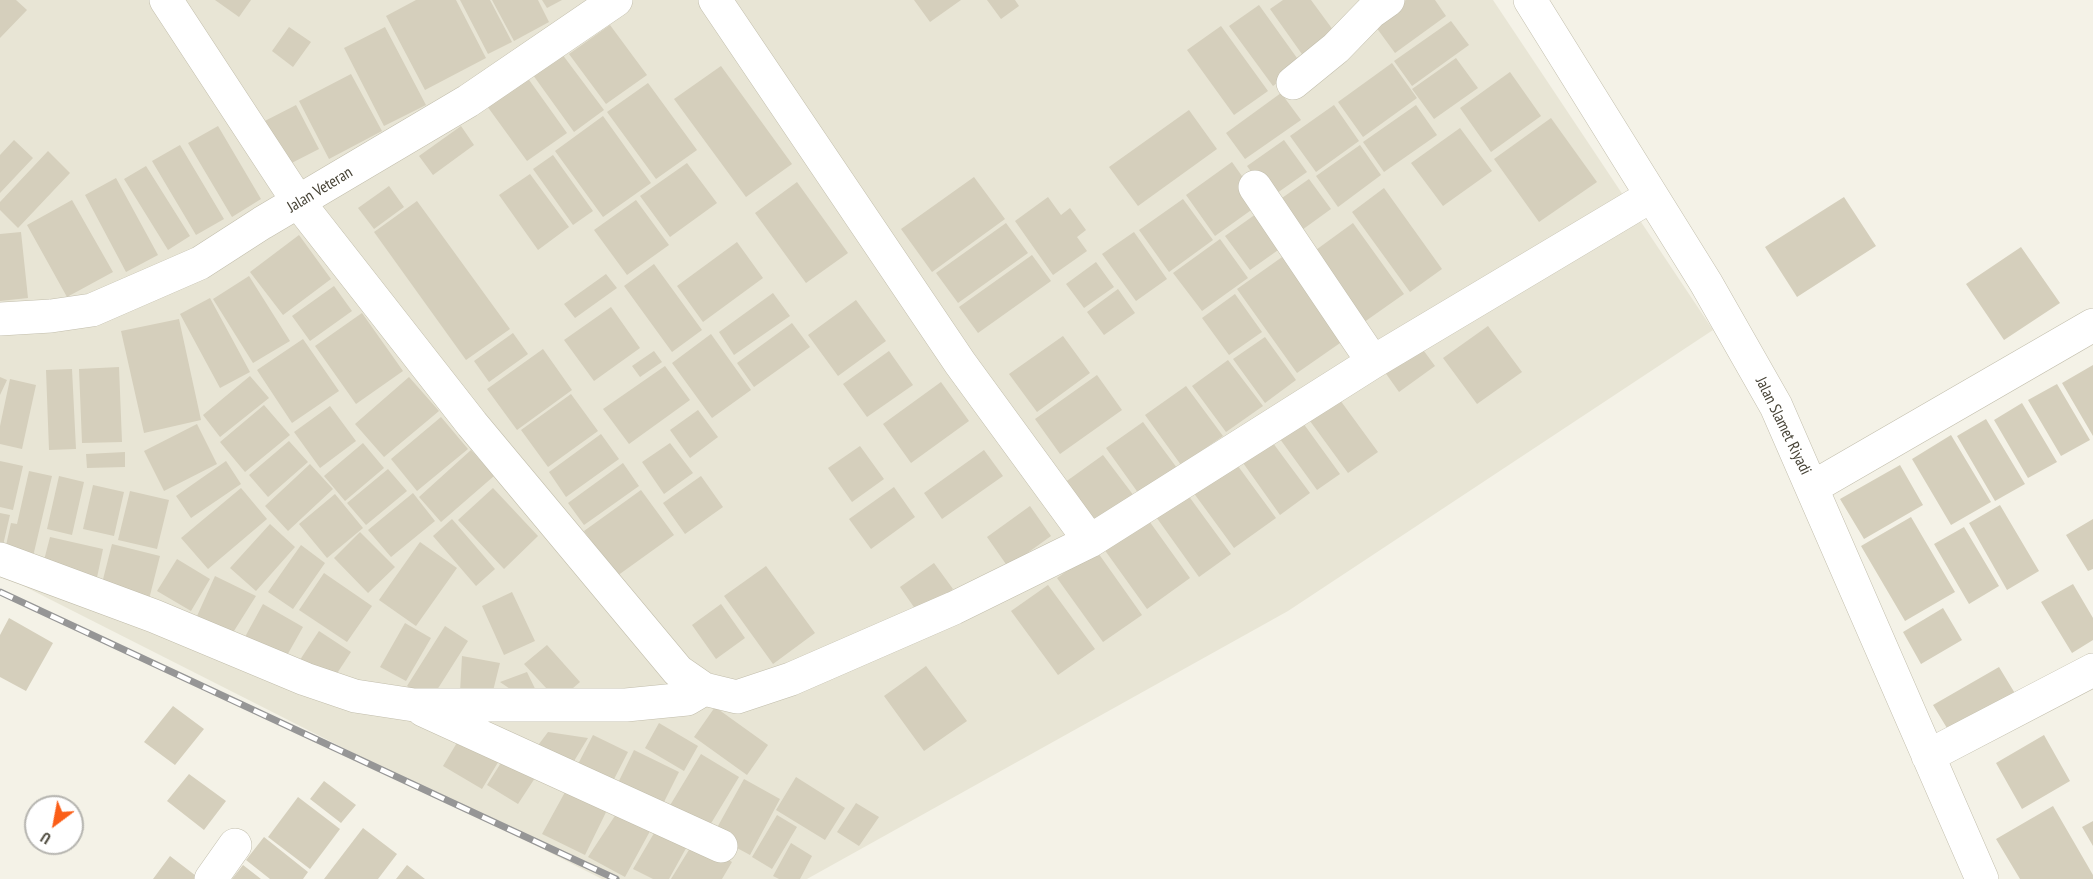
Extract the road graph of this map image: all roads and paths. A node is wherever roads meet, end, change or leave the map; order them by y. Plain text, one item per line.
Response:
1 (166, 0) edge
2 (616, 0) edge
3 (715, 0) edge
4 (1388, 0) edge
5 (1530, 0) edge
6 (1293, 83) dead end
7 (1255, 187) dead end
8 (1652, 196) junction
9 (299, 203) junction
10 (0, 319) edge
11 (2093, 325) edge
12 (1374, 362) junction
13 (1813, 487) junction
14 (1090, 541) junction
15 (0, 559) edge
16 (2093, 670) edge
17 (704, 688) junction
18 (414, 705) junction
19 (1928, 756) junction
20 (235, 845) dead end
21 (721, 846) dead end
22 (211, 879) edge
23 (1982, 879) edge

1 - 9 street
2 - 9 street, Jalan Veteran
3 - 14 street
4 - 6 street
5 - 8 street, Jalan Slamet Riyadi
7 - 12 street
8 - 12 street
8 - 13 street, Jalan Slamet Riyadi
9 - 10 street, Jalan Veteran
9 - 17 street
11 - 13 street
12 - 14 street
13 - 19 street, Jalan Slamet Riyadi
14 - 17 street
15 - 18 street
16 - 19 street
17 - 18 street
18 - 21 street
19 - 23 street, Jalan Slamet Riyadi
20 - 22 street

